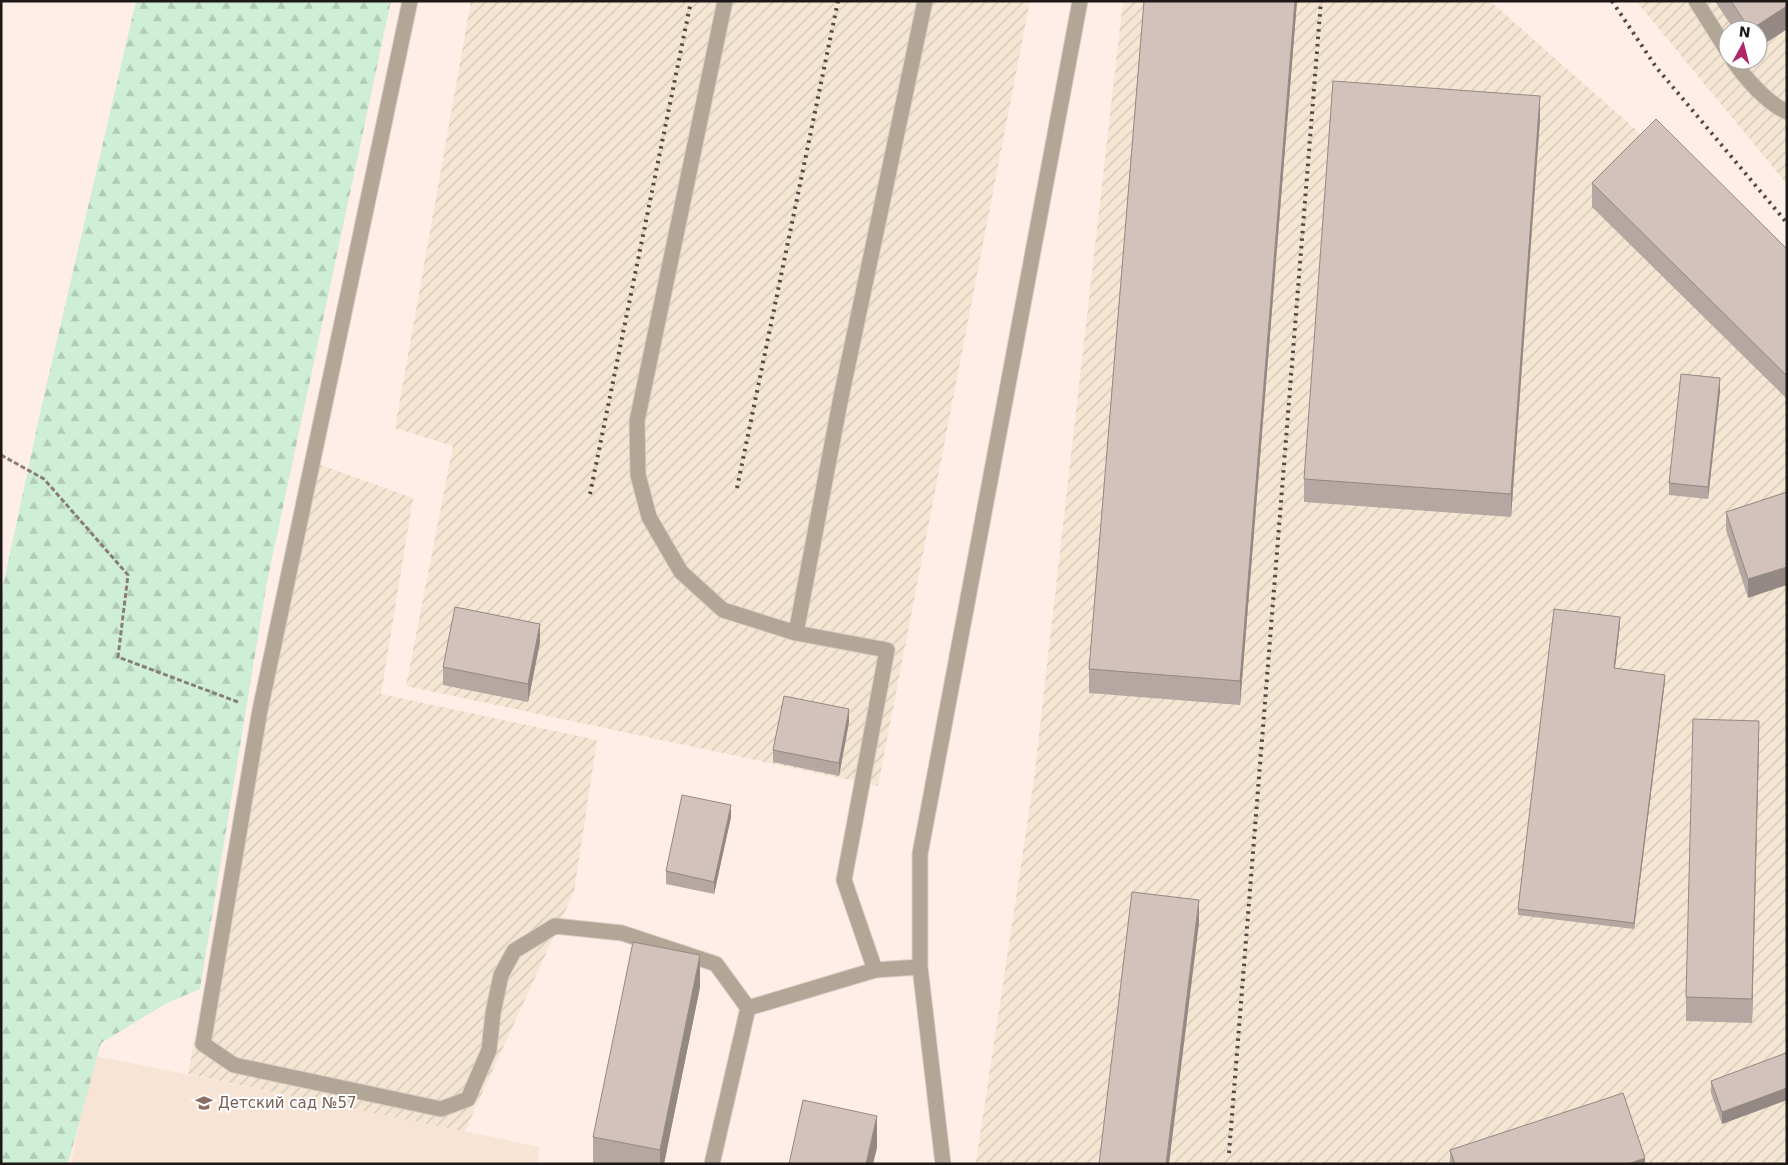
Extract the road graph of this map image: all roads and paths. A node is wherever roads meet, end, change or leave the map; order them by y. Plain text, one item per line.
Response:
1 (410, 1) edge
2 (725, 1) edge
3 (924, 1) edge
4 (1080, 1) edge
5 (1696, 1) edge
6 (1718, 36) edge
7 (1740, 70) edge
8 (1787, 112) edge
9 (1, 455) edge
10 (796, 633) junction
11 (260, 710) junction
12 (920, 967) junction
13 (875, 970) junction
14 (748, 1008) junction
15 (712, 1164) edge
16 (943, 1164) edge

1 - 11 street
2 - 10 street
3 - 10 street
4 - 12 street
5 - 6 street
7 - 8 street
9 - 11 path
10 - 13 street
11 - 14 street
12 - 13 street
12 - 16 street
13 - 14 street
14 - 15 street

